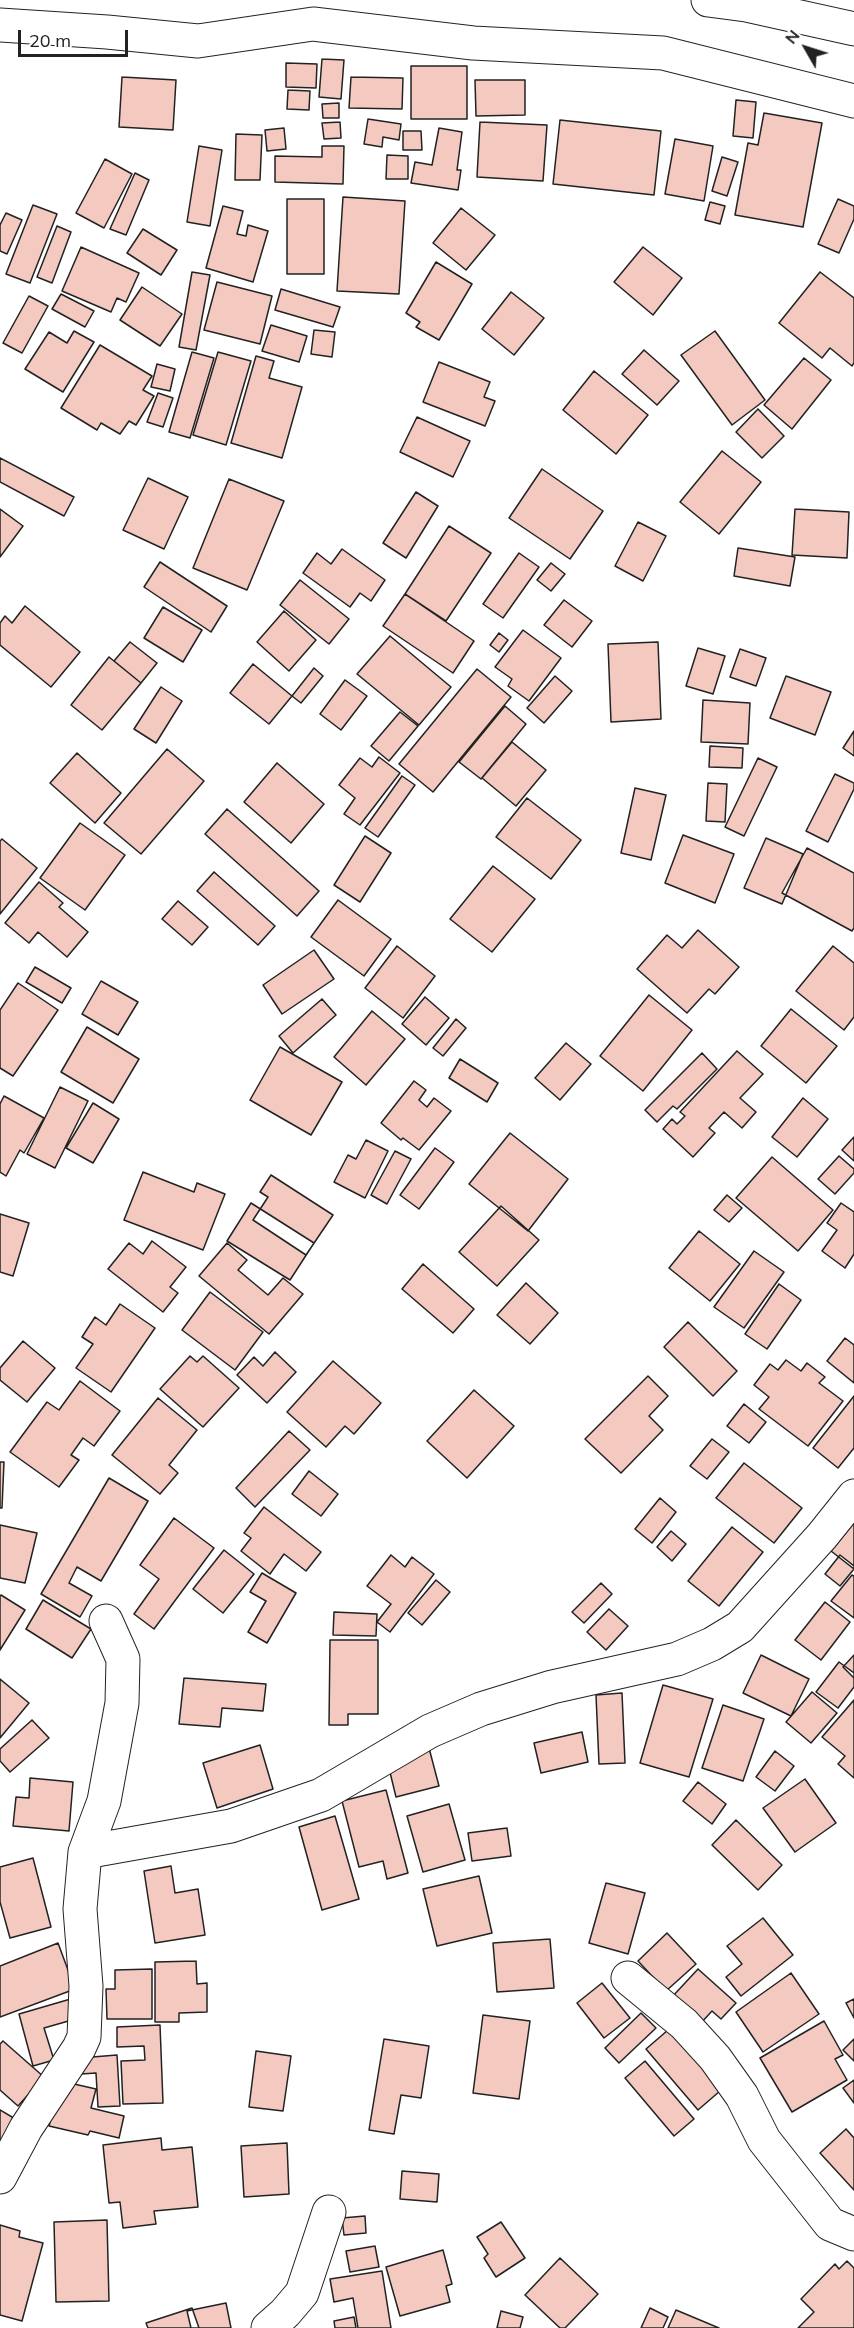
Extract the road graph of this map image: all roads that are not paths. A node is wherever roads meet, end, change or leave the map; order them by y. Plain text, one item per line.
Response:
1 (708, 0) edge
2 (0, 25) edge
3 (854, 29) edge
4 (854, 101) edge
5 (854, 1496) edge
6 (106, 1622) dead end
7 (86, 1852) junction
8 (628, 1978) dead end
9 (0, 2177) edge
10 (329, 2212) dead end
11 (854, 2234) edge
12 (268, 2328) edge

1 - 3 main road
2 - 4 main road
5 - 7 main road
6 - 7 main road
7 - 9 main road
8 - 11 main road
10 - 12 main road

